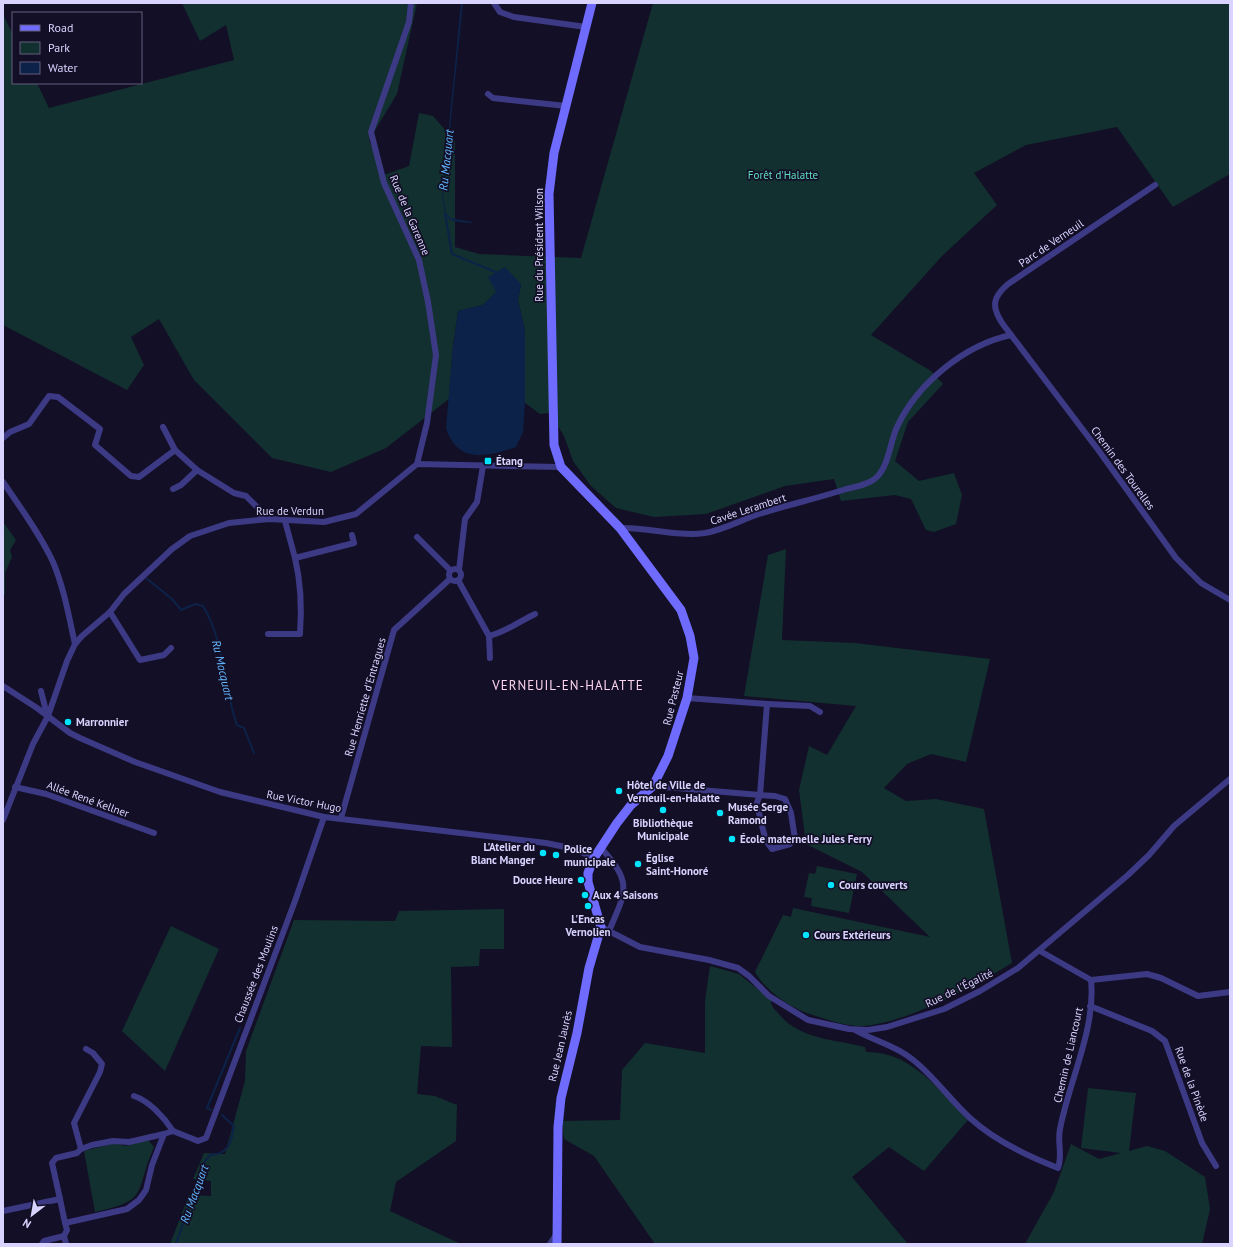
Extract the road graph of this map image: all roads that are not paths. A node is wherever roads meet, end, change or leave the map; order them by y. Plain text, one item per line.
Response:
1 (411, 3) edge
2 (494, 3) edge
3 (592, 3) edge
4 (586, 28) junction
5 (488, 94) dead end
6 (566, 106) junction
7 (1155, 185) dead end
8 (1011, 335) junction
9 (163, 428) dead end
10 (3, 438) edge
11 (175, 450) junction
12 (417, 464) junction
13 (483, 466) junction
14 (561, 467) junction
15 (197, 470) junction
16 (3, 482) edge
17 (173, 490) dead end
18 (262, 520) junction
19 (285, 521) junction
20 (620, 528) junction
21 (352, 535) dead end
22 (417, 537) dead end
23 (295, 558) junction
24 (450, 570) junction
25 (459, 570) junction
26 (450, 579) junction
27 (458, 580) junction
28 (1230, 600) edge
29 (110, 612) junction
30 (535, 614) dead end
31 (268, 634) dead end
32 (489, 636) junction
33 (75, 644) junction
34 (171, 648) dead end
35 (490, 658) dead end
36 (3, 686) edge
37 (41, 691) dead end
38 (687, 698) junction
39 (767, 704) junction
40 (820, 712) dead end
41 (48, 716) junction
42 (1230, 779) edge
43 (653, 786) junction
44 (15, 787) junction
45 (760, 795) junction
46 (324, 817) junction
47 (341, 818) junction
48 (3, 820) edge
49 (154, 834) dead end
50 (601, 848) junction
51 (594, 858) junction
52 (605, 929) junction
53 (1040, 951) junction
54 (1091, 980) junction
55 (1230, 992) edge
56 (1090, 1006) junction
57 (855, 1030) junction
58 (86, 1049) dead end
59 (134, 1096) dead end
60 (172, 1131) junction
61 (164, 1134) junction
62 (81, 1149) junction
63 (1216, 1166) dead end
64 (60, 1199) junction
65 (3, 1210) edge
66 (65, 1223) junction
67 (64, 1236) junction
68 (557, 1239) edge
69 (42, 1244) edge
70 (66, 1244) edge
71 (550, 1244) edge

1 - 12 street, Rue de la Garenne
2 - 4 street
3 - 4 street, Rue du Président Wilson
4 - 6 street, Rue du Président Wilson
5 - 6 street
6 - 14 street, Rue du Président Wilson
7 - 8 street, Parc de Verneuil
8 - 20 street, Cavée Lerambert
8 - 28 street, Chemin des Tourelles
9 - 11 street
10 - 11 street
11 - 15 street
12 - 13 street
12 - 19 street, Rue de Verdun
13 - 14 street
13 - 25 street
14 - 20 street, Rue Pasteur
15 - 17 street
15 - 18 street
16 - 33 street
18 - 19 street, Rue de Verdun
18 - 29 street, Rue de Verdun
19 - 23 street
20 - 38 street, Rue Pasteur
21 - 23 street
22 - 24 street
23 - 31 street
24 - 25 street
24 - 26 street
25 - 27 street
26 - 27 street
26 - 47 street, Rue Henriette d'Entragues
27 - 32 street
29 - 33 street, Rue de Verdun
29 - 34 street
30 - 32 street
32 - 35 street
33 - 41 street, Rue de Verdun
36 - 41 street, Rue Victor Hugo
37 - 41 street
38 - 39 street
38 - 43 street, Rue Pasteur
39 - 40 street
39 - 45 street
41 - 44 street, Rue de Verdun
41 - 46 street, Rue Victor Hugo
42 - 53 street, Rue de l'Égalité
43 - 45 street
43 - 50 street, Rue Pasteur
44 - 48 street, Rue de Verdun
44 - 49 street, Allée René Kellner
45 - 45 street
46 - 47 street, Rue Victor Hugo
46 - 60 street, Chaussée des Moulins
47 - 51 street, Rue Victor Hugo
50 - 51 street, Rue Pasteur
50 - 52 street
51 - 52 street
52 - 57 street, Rue de l'Égalité
52 - 68 street, Rue Jean Jaurès
53 - 54 street
53 - 57 street, Rue de l'Égalité
54 - 55 street
54 - 56 street, Chemin de Liancourt
56 - 57 street, Chemin de Liancourt
56 - 63 street, Rue de la Pinède
58 - 62 street
59 - 60 street
60 - 61 street
61 - 62 street
61 - 66 street
62 - 64 street
64 - 65 street
64 - 66 street
66 - 67 street
67 - 69 street
67 - 70 street
68 - 71 street

